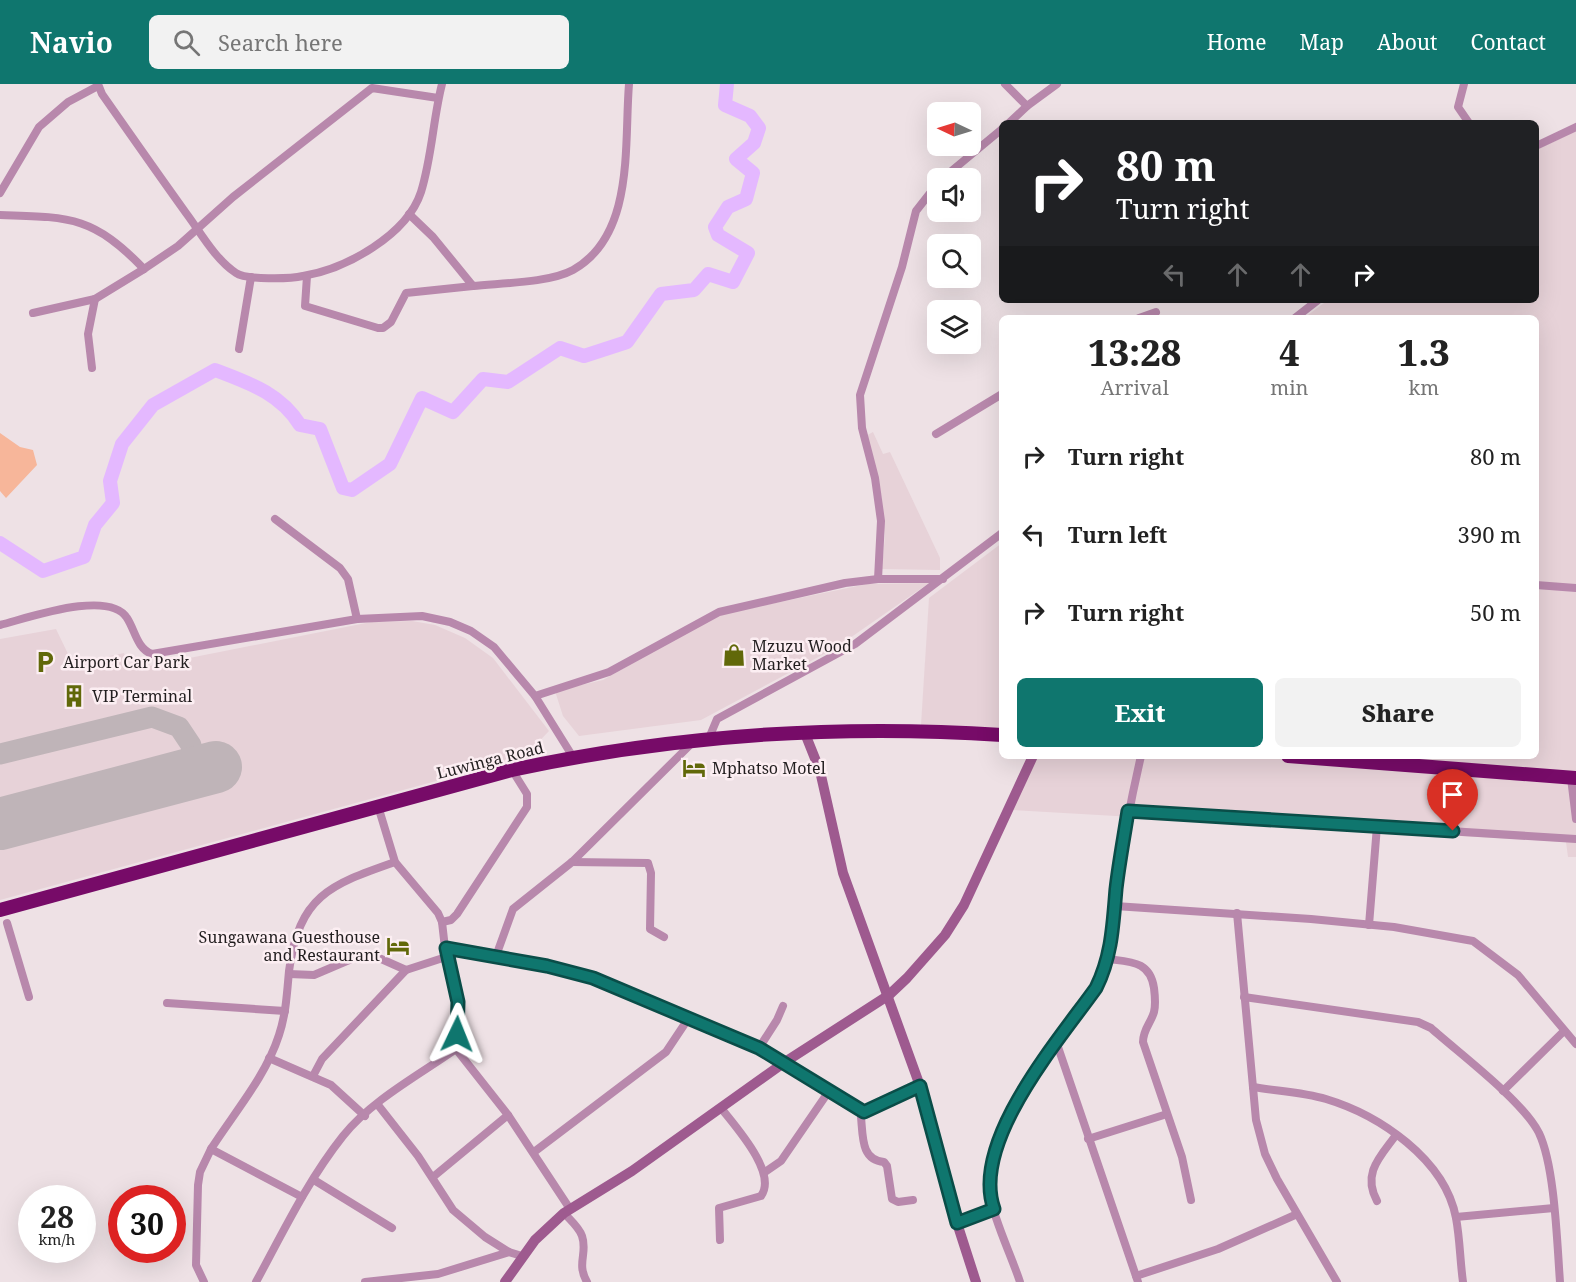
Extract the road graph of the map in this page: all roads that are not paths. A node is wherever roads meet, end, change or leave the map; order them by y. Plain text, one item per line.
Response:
1 (442, 84) edge
2 (629, 84) edge
3 (1005, 84) edge
4 (1057, 84) edge
5 (1464, 84) edge
6 (98, 85) edge
7 (438, 98) junction
8 (1027, 106) junction
9 (1012, 120) edge
10 (1467, 120) edge
11 (1576, 127) edge
12 (999, 131) edge
13 (1539, 145) edge
14 (955, 168) edge
15 (0, 194) edge
16 (927, 197) edge
17 (409, 214) junction
18 (0, 215) edge
19 (197, 228) junction
20 (144, 269) junction
21 (307, 276) junction
22 (251, 277) junction
23 (473, 286) junction
24 (95, 299) junction
25 (1314, 303) edge
26 (1156, 312) dead end
27 (33, 314) dead end
28 (1148, 315) edge
29 (1299, 315) edge
30 (239, 349) dead end
31 (92, 368) dead end
32 (999, 396) edge
33 (936, 434) dead end
34 (275, 519) dead end
35 (999, 535) edge
36 (878, 579) junction
37 (943, 579) junction
38 (1539, 585) edge
39 (1576, 588) edge
40 (357, 619) junction
41 (0, 625) edge
42 (535, 696) junction
43 (804, 731) junction
44 (999, 735) edge
45 (702, 738) junction
46 (573, 757) junction
47 (1032, 759) edge
48 (1140, 759) edge
49 (1327, 759) edge
50 (512, 770) junction
51 (1574, 778) edge
52 (378, 806) junction
53 (1128, 811) junction
54 (1576, 819) edge
55 (1377, 826) junction
56 (1576, 839) edge
57 (395, 862) junction
58 (572, 862) junction
59 (1115, 906) junction
60 (3, 910) edge
61 (1237, 913) junction
62 (442, 922) junction
63 (4, 924) edge
64 (1370, 925) junction
65 (664, 937) dead end
66 (446, 948) junction
67 (446, 957) junction
68 (496, 957) junction
69 (1108, 959) junction
70 (406, 970) junction
71 (289, 974) junction
72 (889, 995) junction
73 (29, 997) dead end
74 (1244, 997) junction
75 (167, 1003) dead end
76 (783, 1006) dead end
77 (285, 1011) junction
78 (688, 1019) junction
79 (1563, 1030) junction
80 (1057, 1044) junction
81 (1576, 1044) edge
82 (456, 1048) junction
83 (759, 1048) junction
84 (269, 1058) junction
85 (785, 1062) junction
86 (313, 1076) junction
87 (920, 1086) junction
88 (1253, 1088) junction
89 (829, 1091) junction
90 (1503, 1091) junction
91 (378, 1105) junction
92 (721, 1108) junction
93 (864, 1112) junction
94 (1167, 1114) junction
95 (508, 1115) junction
96 (365, 1116) junction
97 (1396, 1136) junction
98 (1088, 1139) junction
99 (211, 1149) junction
100 (534, 1152) junction
101 (765, 1172) junction
102 (433, 1177) junction
103 (314, 1180) junction
104 (302, 1197) junction
105 (913, 1200) dead end
106 (1191, 1200) dead end
107 (1377, 1201) dead end
108 (1554, 1208) junction
109 (994, 1209) junction
110 (567, 1211) junction
111 (1295, 1215) junction
112 (1456, 1217) junction
113 (957, 1223) junction
114 (392, 1228) dead end
115 (720, 1240) dead end
116 (509, 1252) junction
117 (522, 1256) junction
118 (1137, 1279) edge
119 (204, 1282) edge
120 (256, 1282) edge
121 (365, 1282) edge
122 (505, 1282) edge
123 (587, 1282) edge
124 (976, 1282) edge
125 (1020, 1282) edge
126 (1337, 1282) edge
127 (1462, 1282) edge
128 (1560, 1282) edge

1 - 7 street
2 - 23 street
3 - 8 street
4 - 8 street
5 - 10 street
6 - 15 street
6 - 19 street
7 - 17 street
7 - 19 street
8 - 9 street
11 - 13 street
12 - 14 street
16 - 36 street
17 - 21 street
17 - 23 street
18 - 20 street
19 - 20 street
19 - 22 street
20 - 24 street
21 - 22 street
21 - 23 street
22 - 30 street
24 - 27 street
24 - 31 street
25 - 29 street
26 - 28 street
32 - 33 street
34 - 40 street
35 - 37 street
36 - 37 street
36 - 42 street
37 - 45 street
38 - 39 street
40 - 41 street
40 - 42 street
42 - 46 street
43 - 44 highway, Luwinga Road
43 - 45 highway, Luwinga Road
43 - 72 street
45 - 46 highway, Luwinga Road
45 - 58 street
46 - 50 highway, Luwinga Road
47 - 72 street
48 - 53 street
49 - 51 highway
50 - 52 highway, Luwinga Road
50 - 62 street
51 - 54 street
52 - 57 street
52 - 60 highway, Luwinga Road
53 - 55 street
53 - 59 street
55 - 56 street
55 - 64 street
57 - 62 street
57 - 71 street
58 - 65 street
58 - 68 street
59 - 61 street
59 - 69 street
60 - 63 street
61 - 64 street
61 - 74 street
62 - 66 street
63 - 73 street
64 - 79 street
66 - 67 street
66 - 68 street
67 - 70 street
67 - 82 street
68 - 78 street
69 - 80 street
69 - 94 street
70 - 71 street
70 - 86 street
71 - 77 street
72 - 85 street
72 - 87 street
74 - 88 street
74 - 90 street
75 - 77 street
76 - 83 street
77 - 84 street
78 - 83 street
78 - 100 street
79 - 81 street
79 - 90 street
80 - 98 street
80 - 109 street
82 - 91 street
82 - 95 street
83 - 85 street
84 - 86 street
84 - 99 street
85 - 89 street
85 - 92 street
86 - 96 street
87 - 93 street
87 - 113 street
88 - 97 street
88 - 111 street
89 - 93 street
89 - 101 street
90 - 108 street
91 - 96 street
91 - 102 street
92 - 101 street
92 - 110 street
93 - 105 street
94 - 98 street
94 - 106 street
95 - 100 street
95 - 102 street
96 - 103 street
97 - 107 street
97 - 112 street
98 - 118 street
99 - 104 street
99 - 119 street
100 - 110 street
101 - 115 street
102 - 116 street
103 - 104 street
103 - 114 street
104 - 120 street
108 - 112 street
108 - 128 street
109 - 113 street
109 - 125 street
110 - 117 street
110 - 123 street
111 - 118 street
111 - 126 street
112 - 127 street
113 - 124 street
116 - 117 street
116 - 121 street
117 - 122 street

